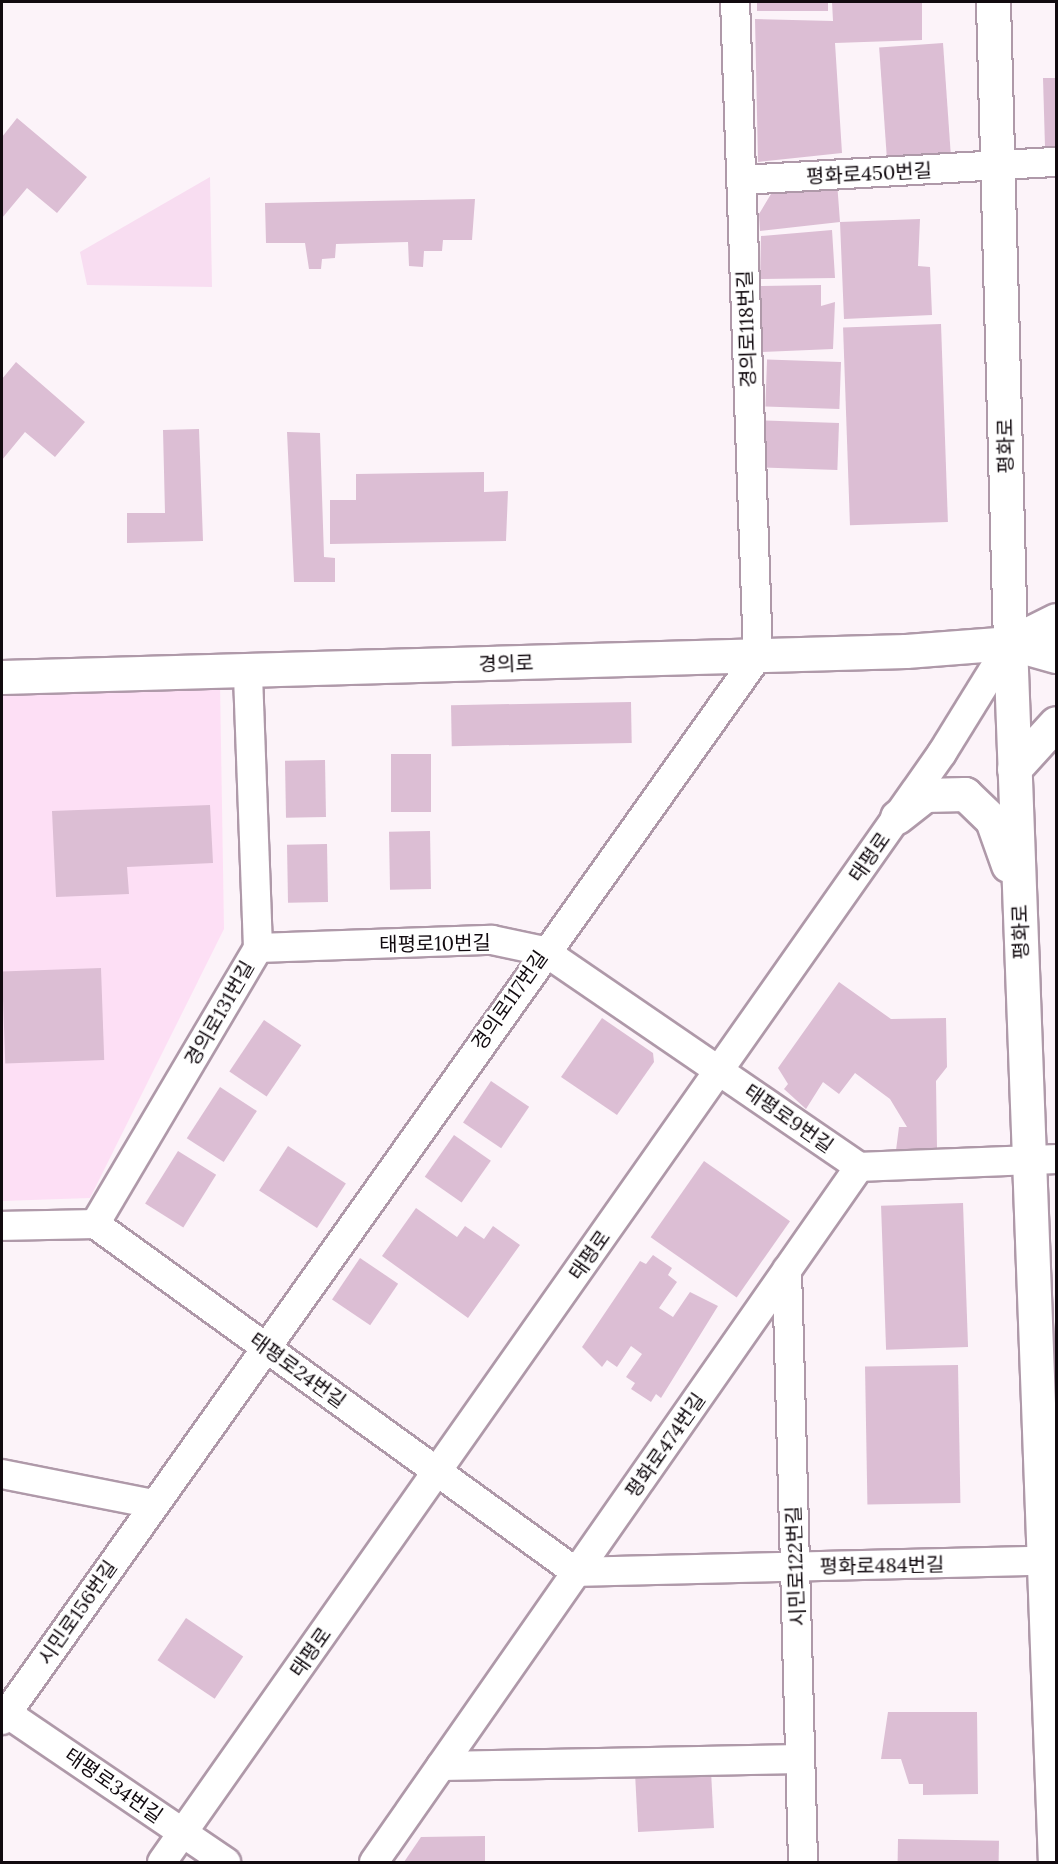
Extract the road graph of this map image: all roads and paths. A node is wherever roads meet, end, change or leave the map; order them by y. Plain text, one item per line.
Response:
1 (735, 2) edge
2 (993, 2) edge
3 (1056, 162) edge
4 (997, 164) junction
5 (741, 180) junction
6 (1056, 620) edge
7 (1010, 643) junction
8 (758, 656) junction
9 (1056, 656) edge
10 (248, 670) junction
11 (2, 677) edge
12 (1056, 723) edge
13 (1014, 769) junction
14 (897, 817) junction
15 (1019, 906) junction
16 (258, 948) junction
17 (544, 951) junction
18 (719, 1070) junction
19 (1043, 1160) edge
20 (859, 1167) junction
21 (95, 1224) junction
22 (2, 1226) edge
23 (787, 1270) junction
24 (264, 1346) junction
25 (437, 1471) junction
26 (2, 1474) edge
27 (153, 1504) junction
28 (1050, 1560) edge
29 (795, 1567) junction
30 (576, 1572) junction
31 (4, 1713) edge
32 (800, 1759) junction
33 (441, 1766) junction
34 (183, 1833) junction
35 (162, 1863) edge
36 (226, 1863) edge
37 (374, 1863) edge
38 (803, 1863) edge
39 (1055, 1863) edge

1 - 5 street, 경의로118번길
2 - 4 main road, 평화로
3 - 4 street, 평화로450번길
4 - 5 street, 평화로450번길
4 - 7 main road, 평화로
5 - 8 street, 경의로118번길
6 - 7 main road, 경의로
7 - 8 main road, 경의로
7 - 9 main road, 경의로
7 - 13 main road, 평화로
7 - 14 street, 태평로
8 - 10 main road, 경의로
8 - 17 street, 경의로117번길
10 - 11 main road, 경의로
10 - 16 street, 경의로131번길
12 - 13 main road
13 - 15 main road, 평화로
14 - 15 main road
14 - 18 street, 태평로
15 - 19 main road, 평화로
16 - 17 street, 태평로10번길
16 - 21 street, 경의로131번길
17 - 18 street, 태평로10번길
17 - 24 street, 경의로117번길
18 - 20 street, 태평로9번길
18 - 25 street, 태평로
19 - 20 street
19 - 28 main road, 평화로
20 - 23 street, 평화로474번길
21 - 22 street
21 - 24 street, 태평로24번길
23 - 29 street, 시민로122번길
23 - 30 street, 평화로474번길
24 - 25 street, 태평로24번길
24 - 27 street, 시민로156번길
25 - 30 street, 태평로24번길
25 - 34 street, 태평로
26 - 27 street
27 - 31 street, 시민로156번길
28 - 29 street, 평화로484번길
28 - 39 main road, 평화로
29 - 30 street, 평화로484번길
29 - 32 street, 시민로122번길
30 - 33 street, 평화로474번길
31 - 34 street, 태평로34번길
32 - 33 street
32 - 38 street, 시민로122번길
33 - 37 street, 평화로474번길
34 - 35 street, 태평로
34 - 36 street, 태평로34번길

